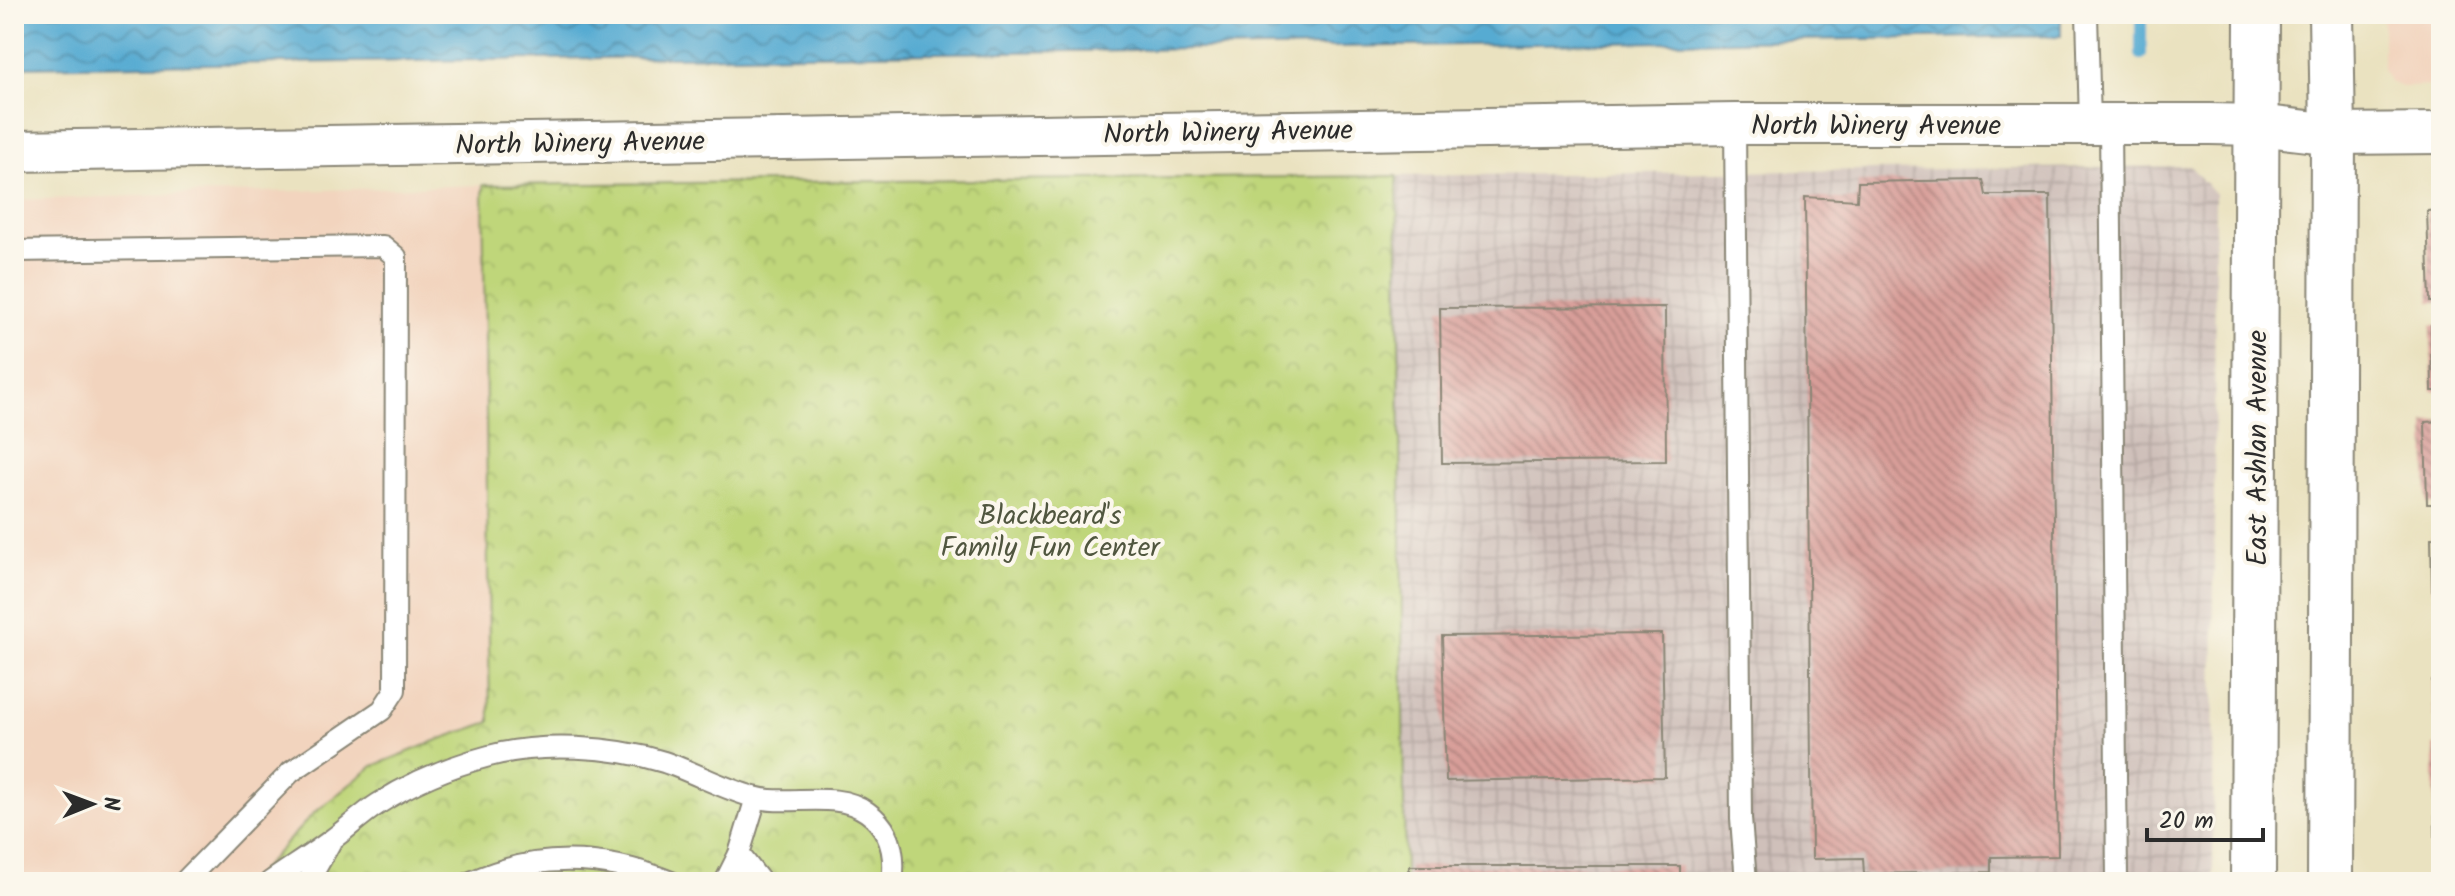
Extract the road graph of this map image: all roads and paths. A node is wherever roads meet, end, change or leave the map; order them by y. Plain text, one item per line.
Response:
1 (2087, 14) edge
2 (2257, 14) edge
3 (2331, 14) edge
4 (2100, 123) junction
5 (1735, 124) junction
6 (2258, 125) junction
7 (2441, 133) edge
8 (2333, 134) junction
9 (14, 151) edge
10 (14, 251) edge
11 (756, 798) junction
12 (332, 840) junction
13 (739, 854) junction
14 (184, 882) edge
15 (270, 882) edge
16 (308, 882) edge
17 (471, 882) edge
18 (671, 882) edge
19 (725, 882) edge
20 (761, 882) edge
21 (892, 882) edge
22 (1746, 882) edge
23 (2117, 882) edge
24 (2253, 882) edge
25 (2330, 882) edge

1 - 4 lane
2 - 6 main road, East Ashlan Avenue
3 - 8 main road
4 - 5 street, North Winery Avenue
4 - 6 street, North Winery Avenue
4 - 23 lane
5 - 9 street, North Winery Avenue
5 - 22 lane
6 - 8 street, North Winery Avenue
6 - 24 main road, East Ashlan Avenue
7 - 8 street, North Winery Avenue
8 - 25 main road
10 - 14 lane
11 - 12 lane
11 - 13 lane
11 - 21 lane
12 - 15 lane
12 - 16 lane
13 - 19 lane
13 - 20 lane
17 - 18 lane

